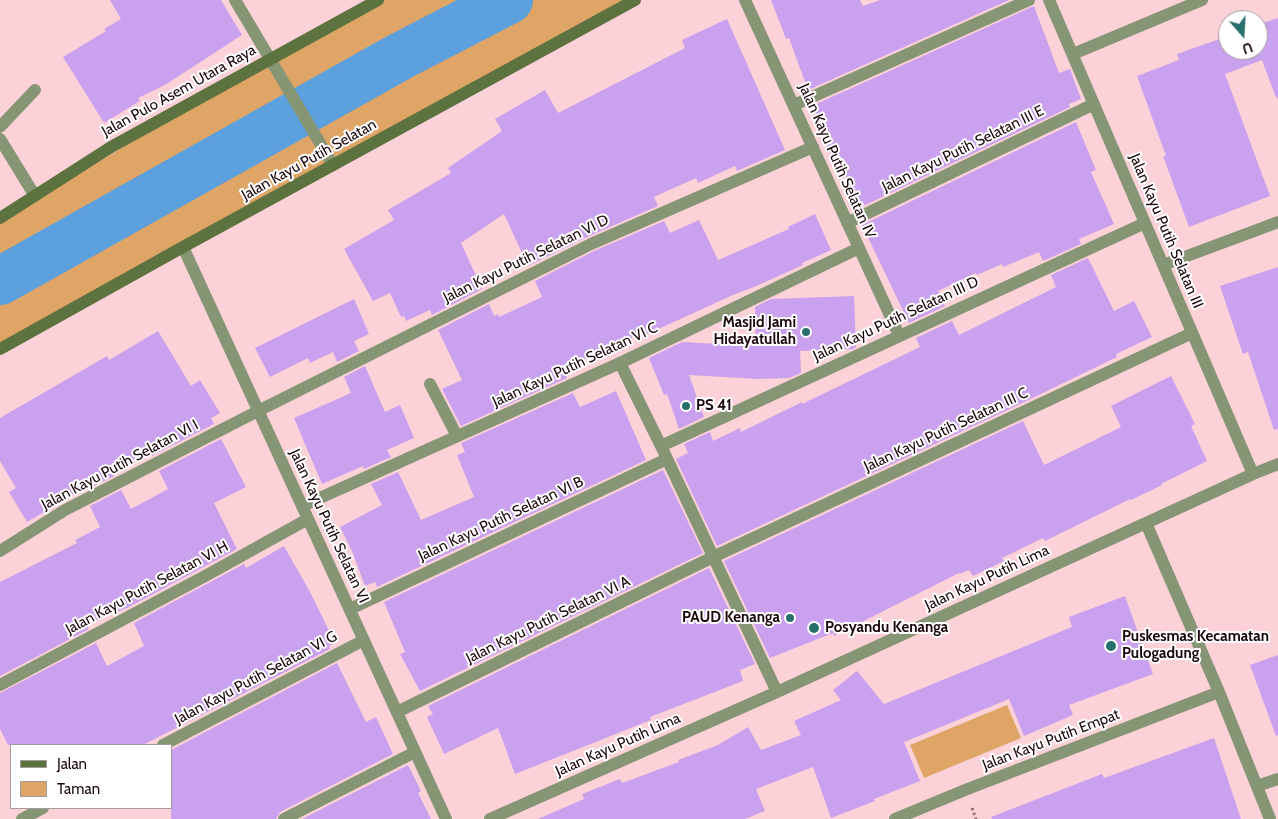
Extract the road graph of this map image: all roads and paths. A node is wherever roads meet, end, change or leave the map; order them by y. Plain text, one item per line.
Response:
1 (235, 0) edge
2 (378, 0) edge
3 (635, 0) edge
4 (745, 0) edge
5 (1029, 0) edge
6 (1049, 0) edge
7 (1202, 0) edge
8 (1073, 54) junction
9 (270, 59) junction
10 (35, 90) dead end
11 (1094, 104) junction
12 (794, 105) junction
13 (0, 127) edge
14 (0, 139) edge
15 (812, 147) junction
16 (333, 165) junction
17 (36, 196) junction
18 (0, 218) edge
19 (1278, 222) edge
20 (847, 223) junction
21 (1145, 223) junction
22 (183, 247) junction
23 (859, 248) junction
24 (1163, 265) junction
25 (1192, 333) junction
26 (899, 335) junction
27 (0, 349) edge
28 (620, 363) junction
29 (430, 384) dead end
30 (258, 411) junction
31 (457, 436) junction
32 (661, 446) junction
33 (667, 459) junction
34 (1278, 464) edge
35 (1253, 474) junction
36 (302, 506) junction
37 (308, 519) junction
38 (1146, 523) junction
39 (0, 551) edge
40 (713, 557) junction
41 (350, 609) junction
42 (364, 640) junction
43 (0, 684) edge
44 (776, 692) junction
45 (1219, 692) junction
46 (397, 712) junction
47 (165, 744) edge
48 (416, 752) junction
49 (1278, 779) edge
50 (1256, 786) junction
51 (41, 809) edge
52 (22, 819) edge
53 (284, 819) edge
54 (446, 819) edge
55 (490, 819) edge
56 (895, 819) edge
57 (1270, 819) edge

1 - 9 street
2 - 9 street, Jalan Pulo Asem Utara Raya
3 - 16 street, Jalan Kayu Putih Selatan
4 - 12 street, Jalan Kayu Putih Selatan IV
5 - 12 street
6 - 8 street, Jalan Kayu Putih Selatan III
7 - 8 street
8 - 11 street, Jalan Kayu Putih Selatan III
9 - 16 street
9 - 17 street, Jalan Pulo Asem Utara Raya
10 - 13 street
11 - 20 street, Jalan Kayu Putih Selatan III E
11 - 21 street, Jalan Kayu Putih Selatan III
12 - 15 street, Jalan Kayu Putih Selatan IV
14 - 17 street
15 - 20 street, Jalan Kayu Putih Selatan IV
15 - 30 street, Jalan Kayu Putih Selatan VI D
16 - 22 street, Jalan Kayu Putih Selatan
17 - 18 street, Jalan Pulo Asem Utara Raya
19 - 24 street
20 - 23 street, Jalan Kayu Putih Selatan IV
21 - 24 street, Jalan Kayu Putih Selatan III
21 - 26 street, Jalan Kayu Putih Selatan III D
22 - 27 street, Jalan Kayu Putih Selatan
22 - 30 street, Jalan Kayu Putih Selatan VI
23 - 26 street, Jalan Kayu Putih Selatan IV
23 - 28 street, Jalan Kayu Putih Selatan VI C
24 - 25 street, Jalan Kayu Putih Selatan III
25 - 35 street, Jalan Kayu Putih Selatan III
25 - 40 street, Jalan Kayu Putih Selatan III C
26 - 32 street, Jalan Kayu Putih Selatan III D
28 - 31 street, Jalan Kayu Putih Selatan VI C
28 - 32 street
29 - 31 street
30 - 36 street, Jalan Kayu Putih Selatan VI
30 - 39 street, Jalan Kayu Putih Selatan VI I
31 - 36 street, Jalan Kayu Putih Selatan VI C
32 - 33 street
33 - 40 street
33 - 41 street, Jalan Kayu Putih Selatan VI B
34 - 35 street, Jalan Kayu Putih Lima
35 - 38 street, Jalan Kayu Putih Lima
36 - 37 street, Jalan Kayu Putih Selatan VI
37 - 41 street, Jalan Kayu Putih Selatan VI
37 - 43 street, Jalan Kayu Putih Selatan VI H
38 - 44 street, Jalan Kayu Putih Lima
38 - 45 street
40 - 44 street
40 - 46 street, Jalan Kayu Putih Selatan VI A
41 - 42 street, Jalan Kayu Putih Selatan VI
42 - 46 street, Jalan Kayu Putih Selatan VI
42 - 47 street, Jalan Kayu Putih Selatan VI G
44 - 55 street, Jalan Kayu Putih Lima
45 - 50 street
45 - 56 street, Jalan Kayu Putih Empat
46 - 48 street, Jalan Kayu Putih Selatan VI
48 - 53 street
48 - 54 street, Jalan Kayu Putih Selatan VI
49 - 50 street
50 - 57 street
51 - 52 street

